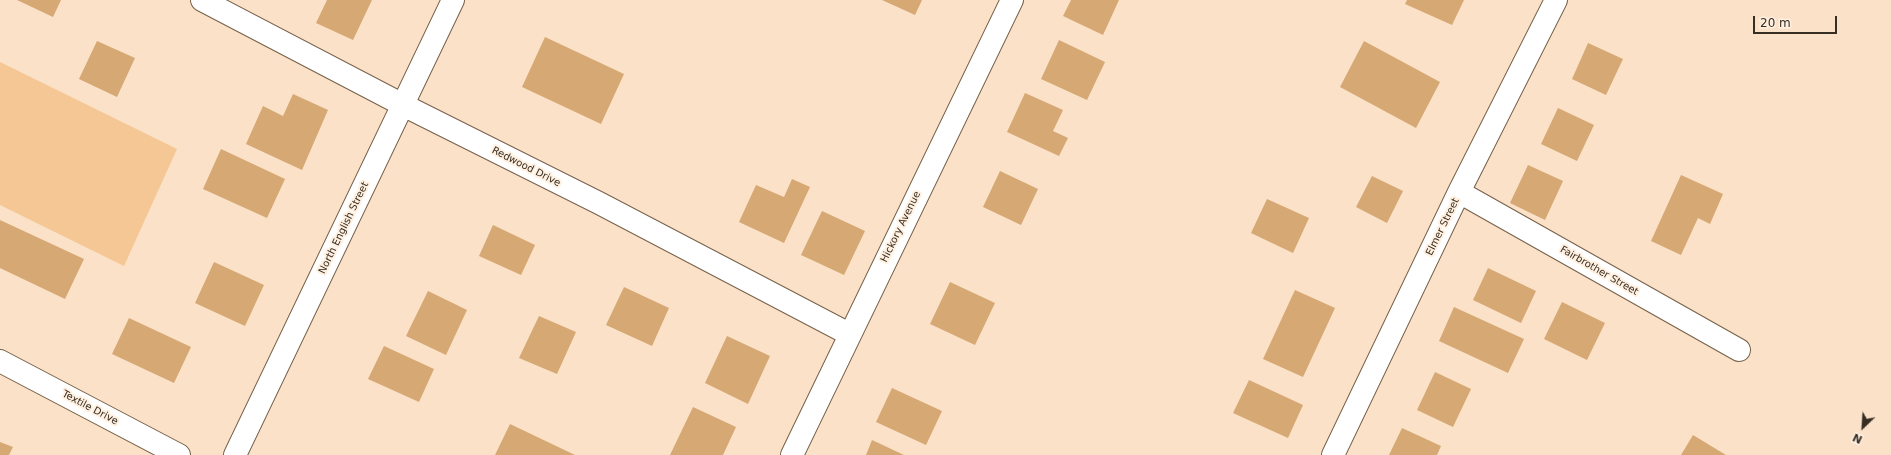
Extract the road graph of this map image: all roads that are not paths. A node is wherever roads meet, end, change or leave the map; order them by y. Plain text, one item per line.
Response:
1 (202, 0) edge
2 (453, 0) edge
3 (1012, 0) edge
4 (1556, 0) edge
5 (403, 105) junction
6 (1459, 192) junction
7 (849, 334) junction
8 (1739, 350) dead end
9 (0, 361) edge
10 (179, 455) edge
11 (235, 455) edge
12 (792, 455) edge
13 (1333, 455) edge

1 - 5 street, Redwood Drive
2 - 5 street, North English Street
3 - 7 street, Hickory Avenue
4 - 6 street, Elmer Street
5 - 7 street, Redwood Drive
5 - 11 street, North English Street
6 - 8 street, Fairbrother Street
6 - 13 street, Elmer Street
7 - 12 street, Hickory Avenue
9 - 10 street, Textile Drive

